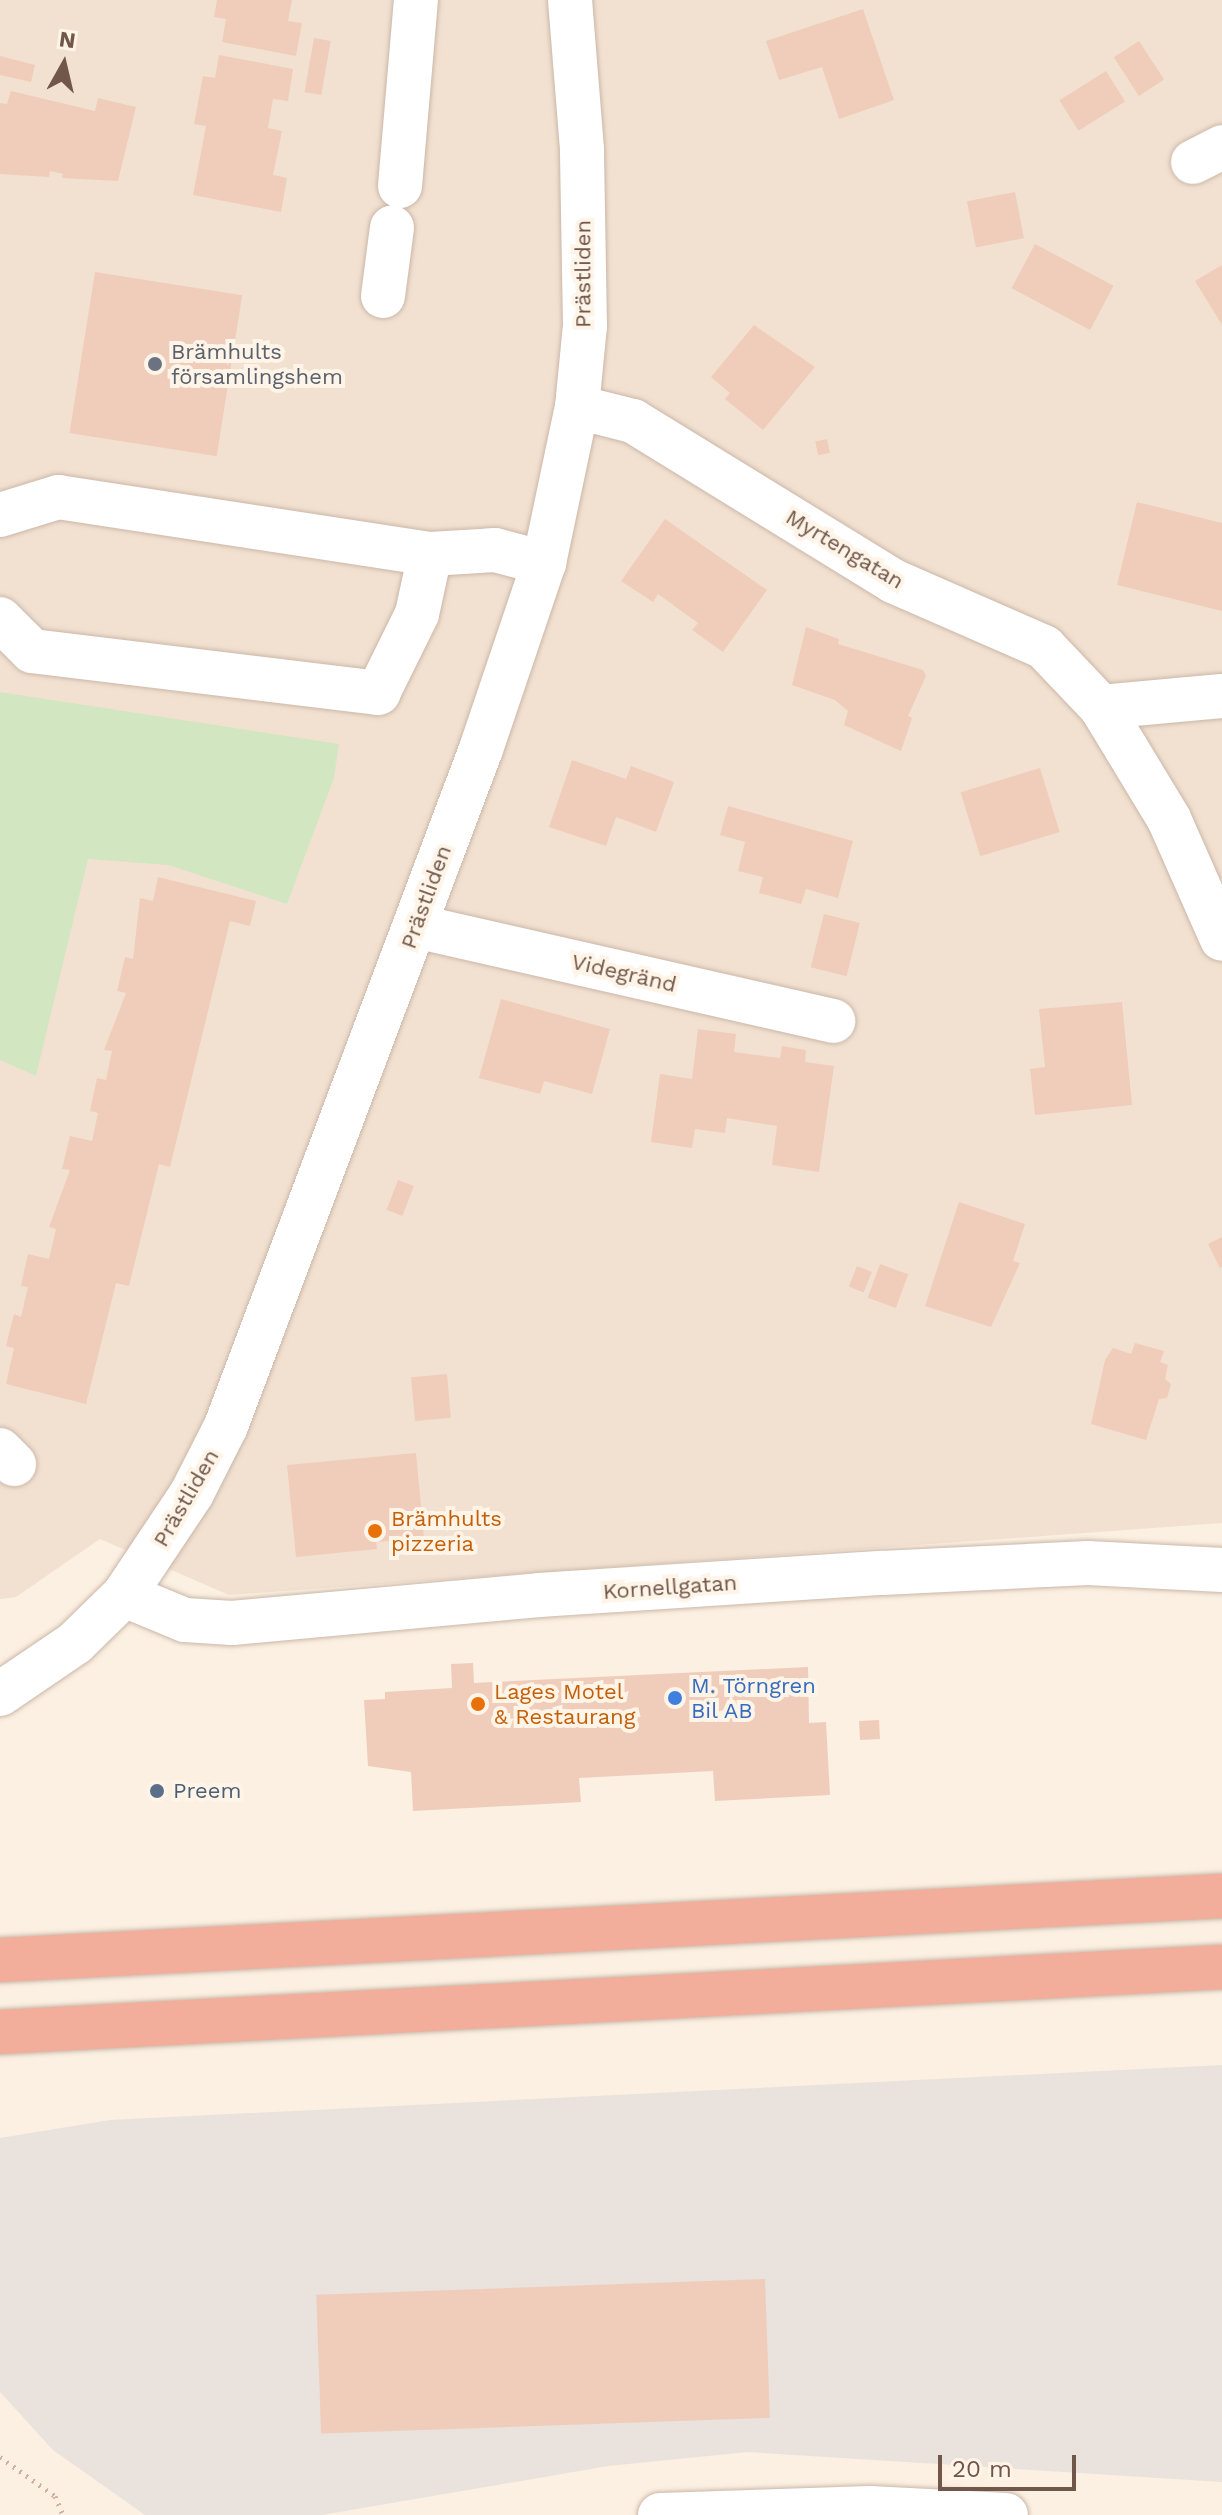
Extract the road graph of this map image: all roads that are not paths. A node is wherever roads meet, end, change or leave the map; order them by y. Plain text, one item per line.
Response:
1 (416, 0) edge
2 (570, 0) edge
3 (383, 296) dead end
4 (577, 407) junction
5 (0, 515) edge
6 (430, 554) junction
7 (544, 563) junction
8 (0, 619) edge
9 (1222, 696) edge
10 (1101, 707) junction
11 (415, 926) junction
12 (1222, 939) edge
13 (833, 1021) dead end
14 (1222, 1570) edge
15 (124, 1595) junction
16 (0, 1694) edge
17 (1222, 1896) edge
18 (0, 1960) edge
19 (1222, 1967) edge
20 (0, 2032) edge
21 (730, 2512) edge
22 (660, 2515) edge
23 (1006, 2515) edge

1 - 3 street
2 - 4 street, Prästliden
4 - 7 street, Prästliden
4 - 10 street, Myrtengatan
5 - 6 street
6 - 7 street
6 - 8 street
7 - 11 street, Prästliden
9 - 10 street
10 - 12 street, Myrtengatan
11 - 13 street, Videgränd
11 - 15 street, Prästliden
14 - 15 street, Kornellgatan
15 - 16 street, Prästliden
17 - 18 highway
19 - 20 highway
21 - 22 street
21 - 23 street

